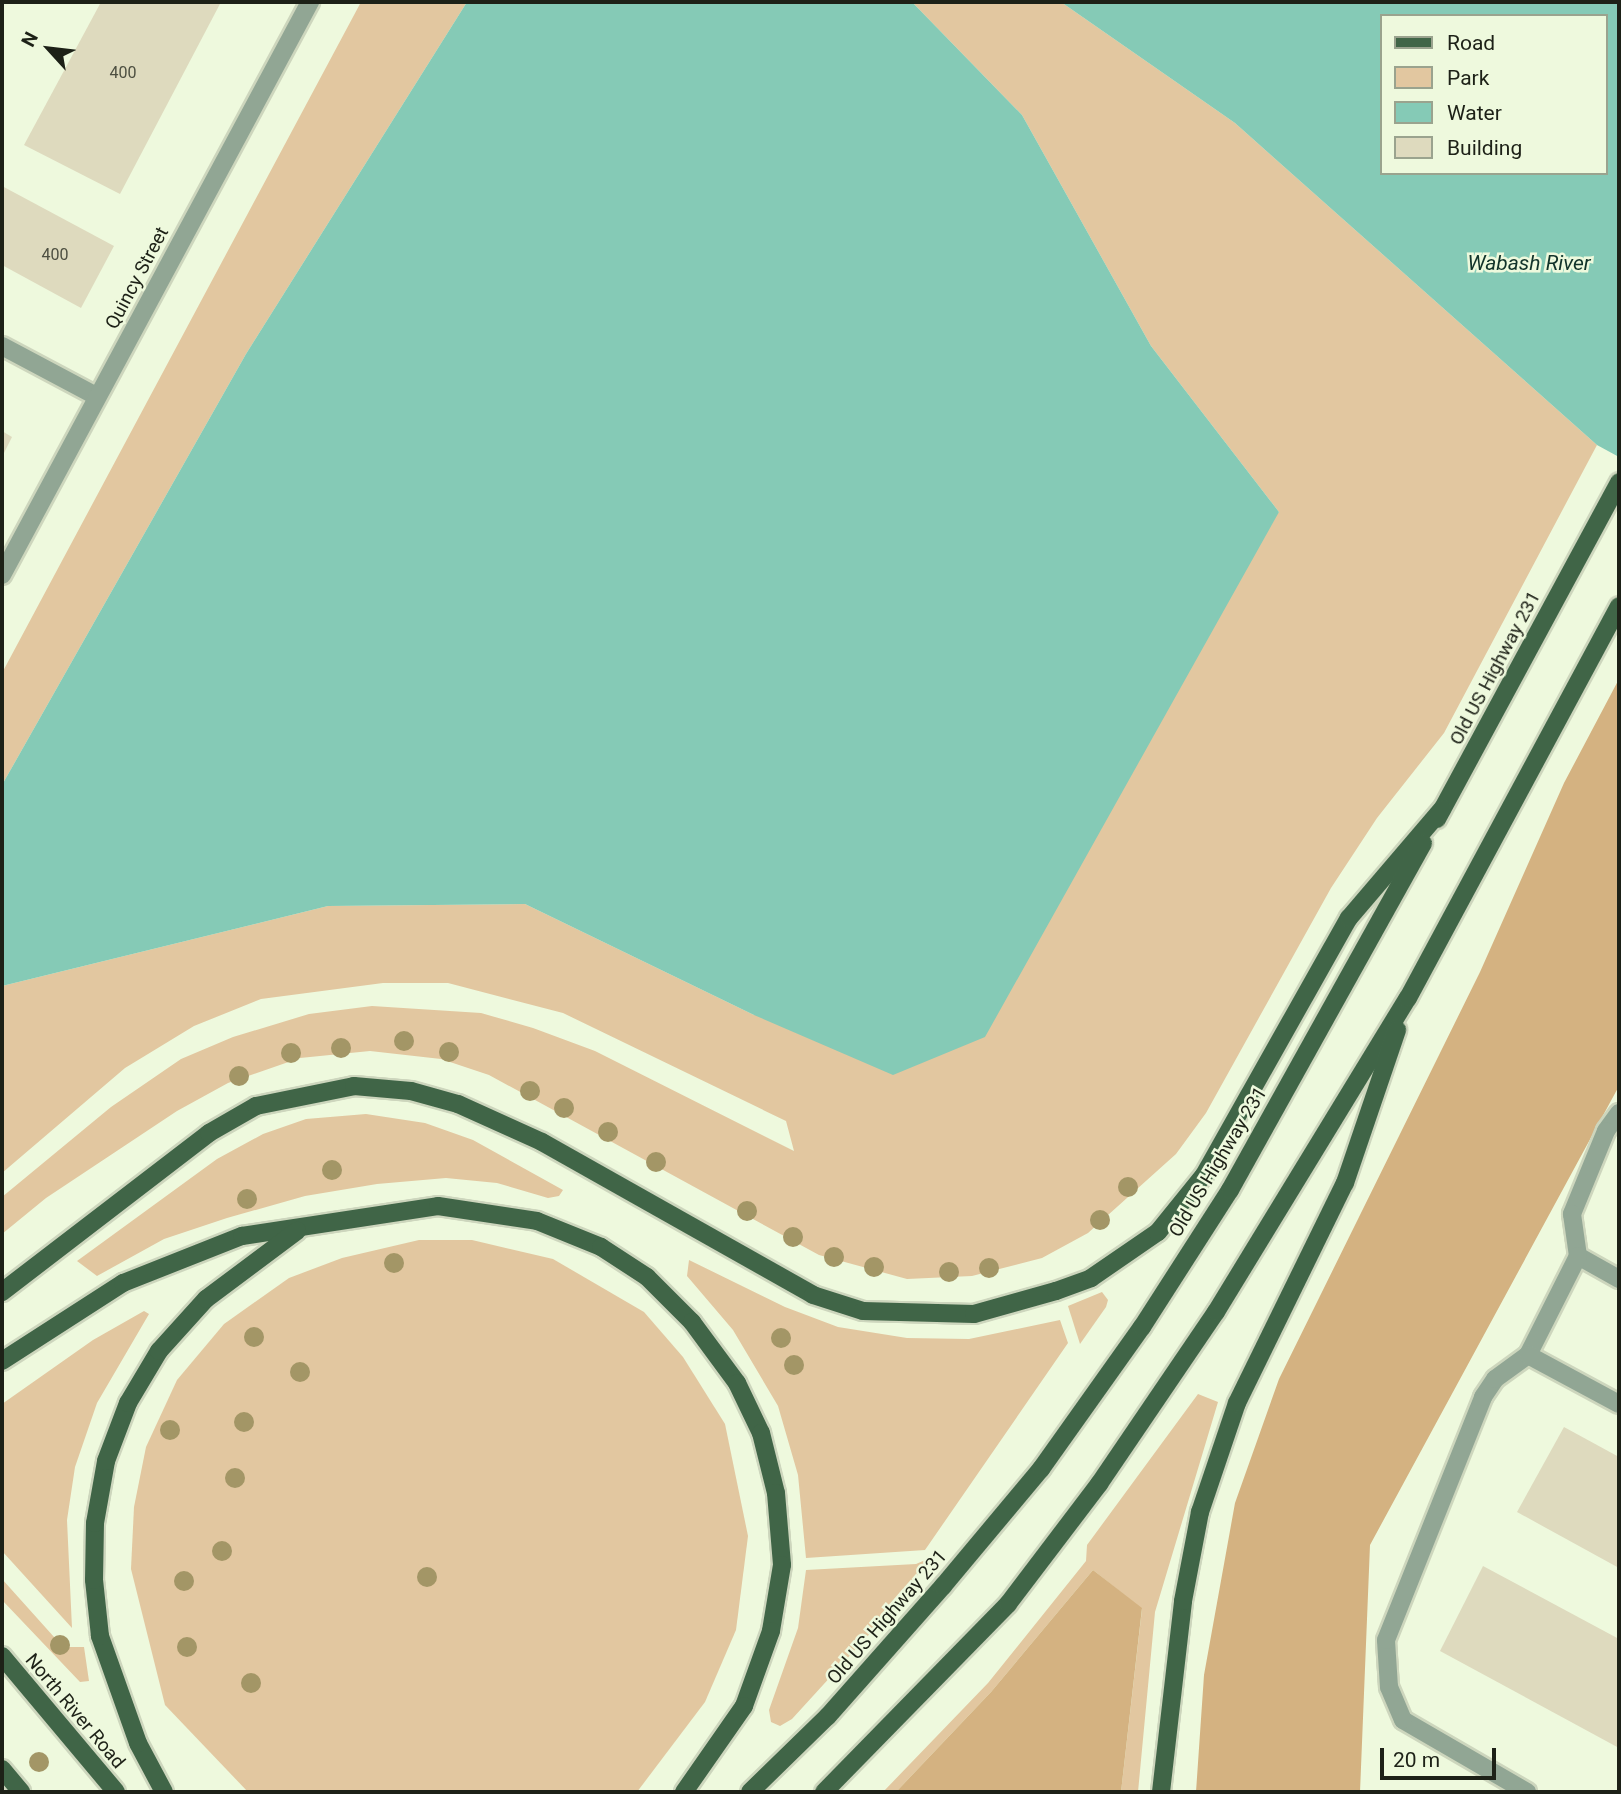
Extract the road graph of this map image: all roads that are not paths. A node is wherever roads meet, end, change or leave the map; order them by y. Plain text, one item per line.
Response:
1 (310, 2) edge
2 (2, 346) edge
3 (96, 396) junction
4 (1619, 482) edge
5 (2, 575) edge
6 (1619, 606) edge
7 (1442, 809) junction
8 (1408, 999) junction
9 (1619, 1113) edge
10 (300, 1229) junction
11 (1578, 1256) junction
12 (1619, 1279) edge
13 (2, 1292) edge
14 (1528, 1355) junction
15 (2, 1361) edge
16 (1619, 1404) edge
17 (2, 1656) edge
18 (2, 1769) edge
19 (21, 1792) edge
20 (116, 1792) edge
21 (164, 1792) edge
22 (684, 1792) edge
23 (750, 1792) edge
24 (824, 1792) edge
25 (1161, 1792) edge
26 (1527, 1792) edge

1 - 3 lane, Quincy Street
2 - 3 lane
3 - 5 lane, Quincy Street
4 - 7 main road, Old US Highway 231
6 - 8 main road
7 - 13 main road
7 - 23 main road, Old US Highway 231
8 - 24 main road
8 - 25 main road
9 - 11 lane
10 - 15 main road
10 - 21 main road
10 - 22 main road
11 - 12 lane
11 - 14 lane
14 - 16 lane
14 - 26 lane
17 - 20 main road, North River Road
18 - 19 main road

